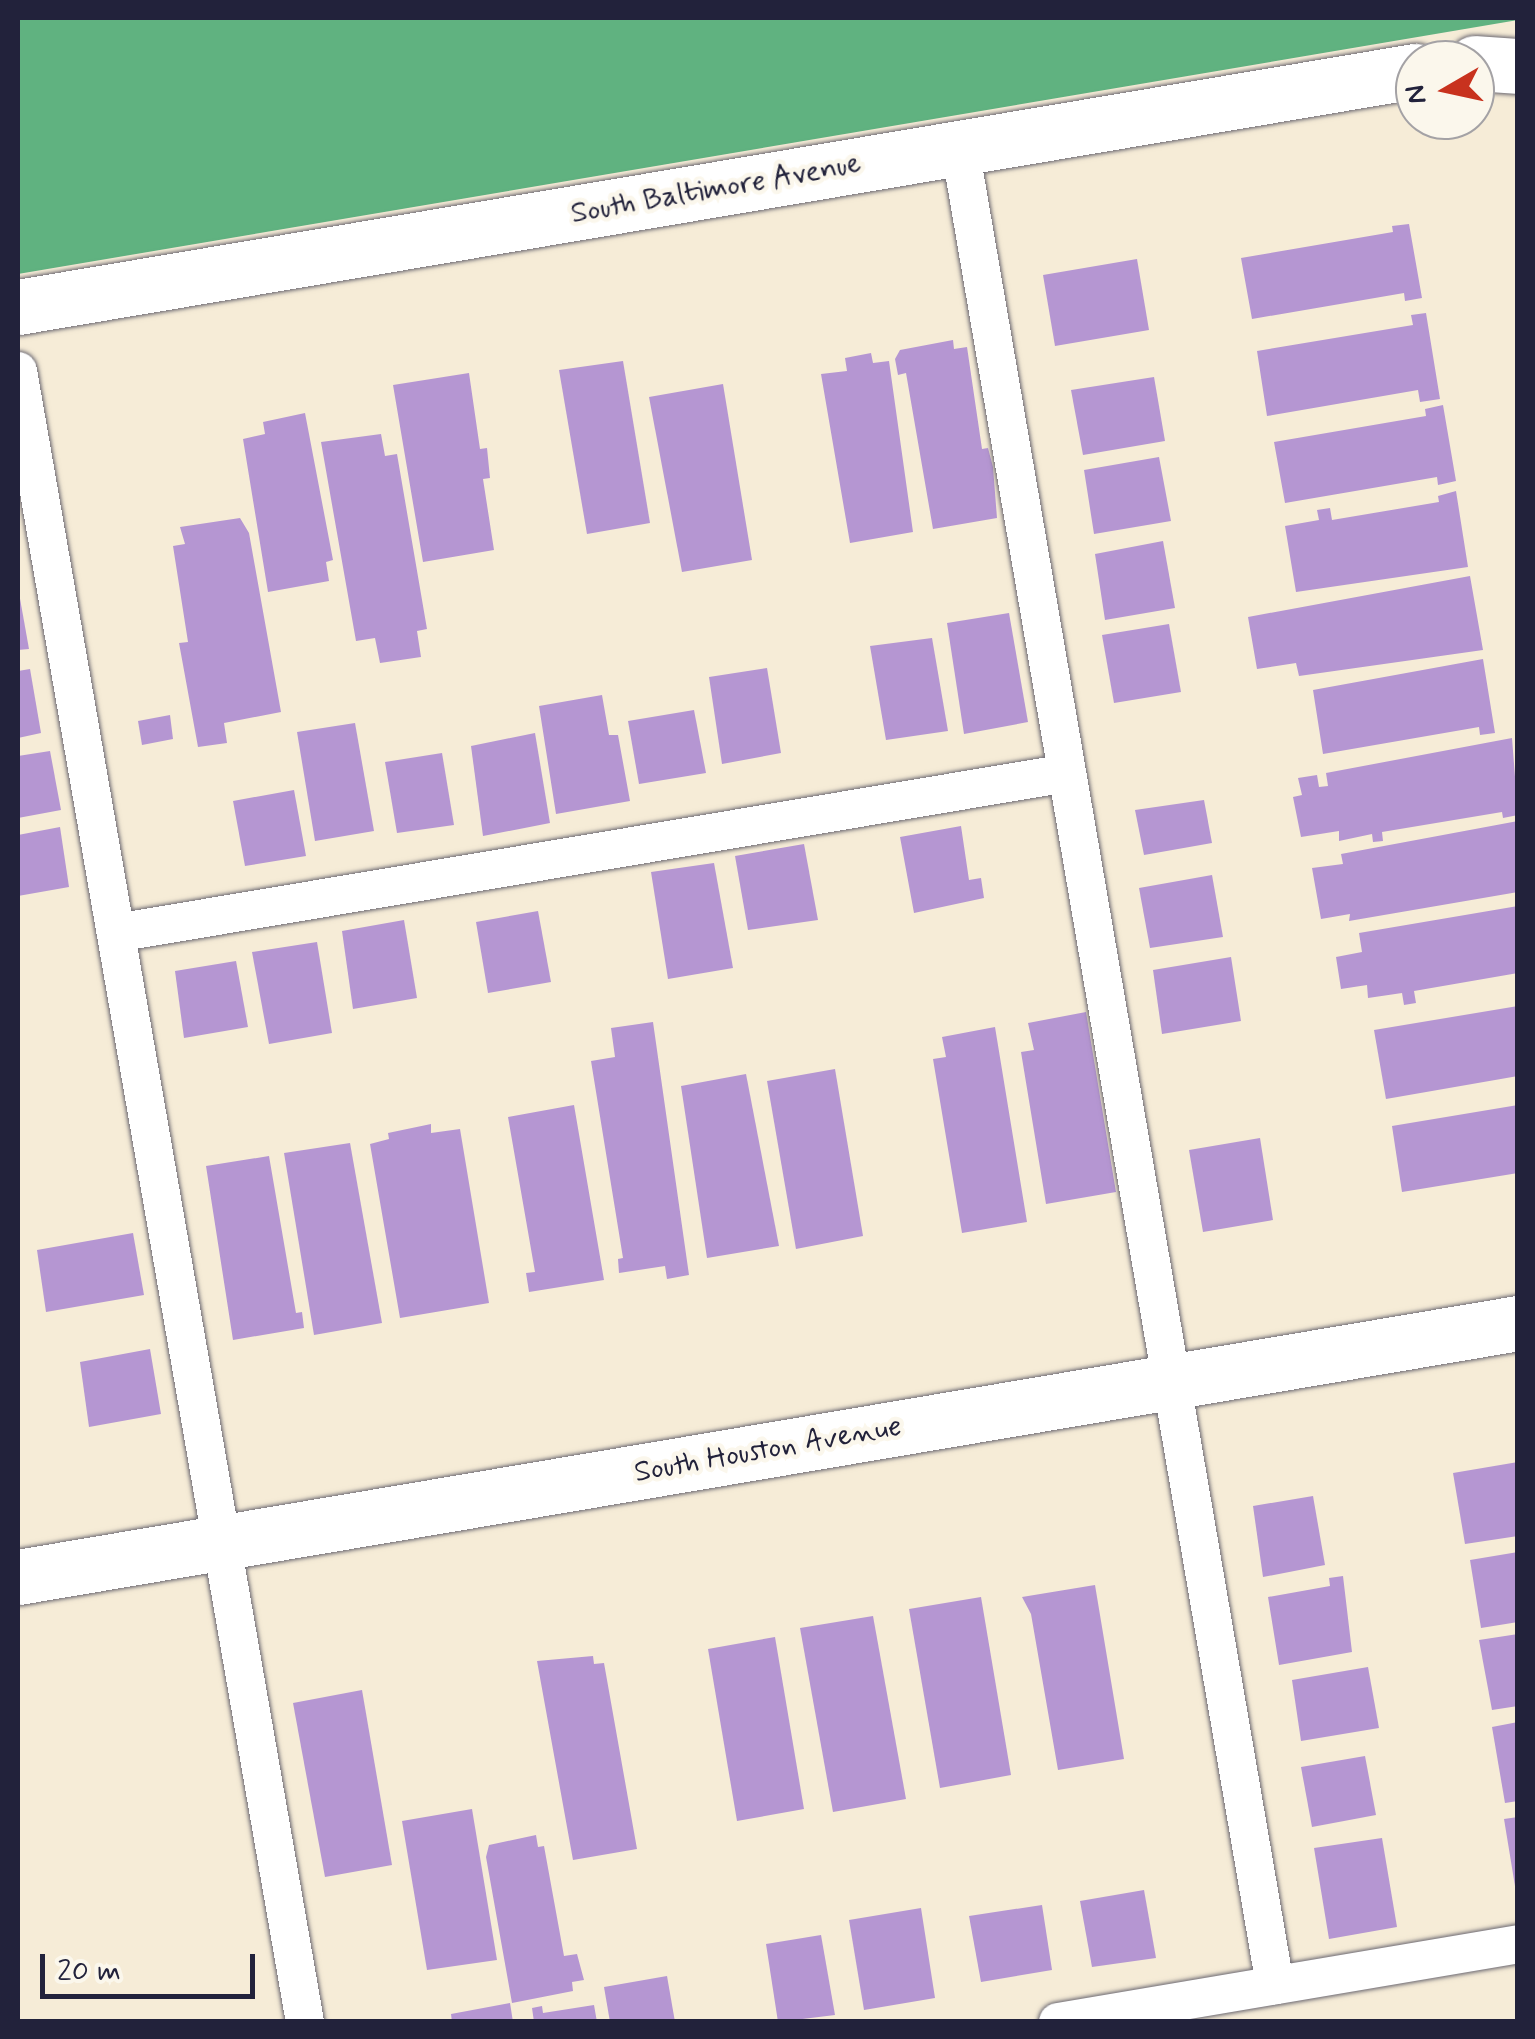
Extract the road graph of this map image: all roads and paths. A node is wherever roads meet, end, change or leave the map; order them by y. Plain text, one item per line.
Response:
1 (1395, 74) edge
2 (960, 148) junction
3 (18, 306) edge
4 (18, 371) edge
5 (1068, 772) junction
6 (116, 933) junction
7 (1518, 1323) edge
8 (1172, 1382) junction
9 (222, 1542) junction
10 (18, 1576) edge
11 (1518, 1944) edge
12 (1275, 1985) junction
13 (305, 2022) edge
14 (1058, 2022) edge

1 - 2 street, South Baltimore Avenue
2 - 3 street, South Baltimore Avenue
2 - 5 lane
4 - 6 lane
5 - 6 lane
5 - 8 lane
6 - 9 lane
7 - 8 street, South Houston Avenue
8 - 9 street, South Houston Avenue
8 - 12 lane
9 - 10 street, South Houston Avenue
9 - 13 lane
11 - 12 lane
12 - 14 lane

